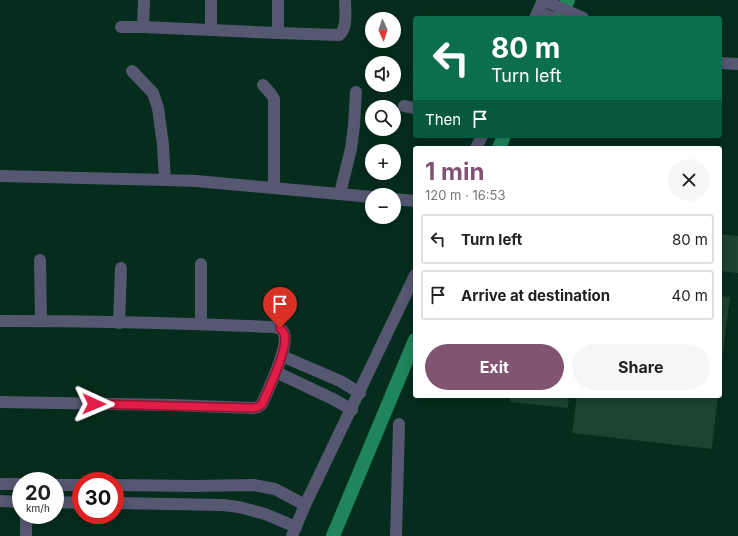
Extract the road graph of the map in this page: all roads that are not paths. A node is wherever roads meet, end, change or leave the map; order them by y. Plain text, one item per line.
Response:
1 (144, 0) edge
2 (211, 0) edge
3 (278, 0) edge
4 (345, 0) edge
5 (543, 8) edge
6 (575, 16) edge
7 (121, 27) dead end
8 (143, 27) junction
9 (211, 30) junction
10 (278, 33) junction
11 (722, 63) edge
12 (738, 64) edge
13 (132, 71) dead end
14 (263, 85) dead end
15 (356, 92) dead end
16 (0, 176) edge
17 (165, 180) junction
18 (274, 188) junction
19 (340, 193) junction
20 (365, 196) edge
21 (401, 200) edge
22 (413, 201) edge
23 (40, 260) dead end
24 (201, 264) dead end
25 (121, 268) dead end
26 (413, 279) edge
27 (0, 321) edge
28 (41, 321) junction
29 (119, 322) junction
30 (201, 324) junction
31 (282, 356) junction
32 (276, 372) junction
33 (360, 393) junction
34 (0, 402) edge
35 (352, 410) junction
36 (400, 424) dead end
37 (0, 484) edge
38 (12, 484) edge
39 (124, 485) edge
40 (223, 485) junction
41 (0, 501) edge
42 (12, 502) edge
43 (124, 503) edge
44 (223, 505) junction
45 (305, 506) junction
46 (26, 524) edge
47 (294, 532) edge
48 (26, 536) edge
49 (396, 536) edge

1 - 8 street
2 - 9 street
3 - 10 street
4 - 10 street
5 - 6 street
7 - 8 street
8 - 9 street
9 - 10 street
11 - 12 street
13 - 17 street
14 - 18 street
15 - 19 street
16 - 17 street
17 - 18 street
18 - 19 street
19 - 20 street
21 - 22 street
23 - 28 street
24 - 30 street
25 - 29 street
26 - 33 street
27 - 28 street
28 - 29 street
29 - 30 street
30 - 31 street
31 - 32 street
31 - 33 street
32 - 34 street
32 - 35 street
33 - 35 street
35 - 45 street
36 - 49 street
37 - 38 street
39 - 40 street
40 - 44 street
40 - 45 street
41 - 42 street
43 - 44 street
44 - 47 street
45 - 47 street
46 - 48 street

